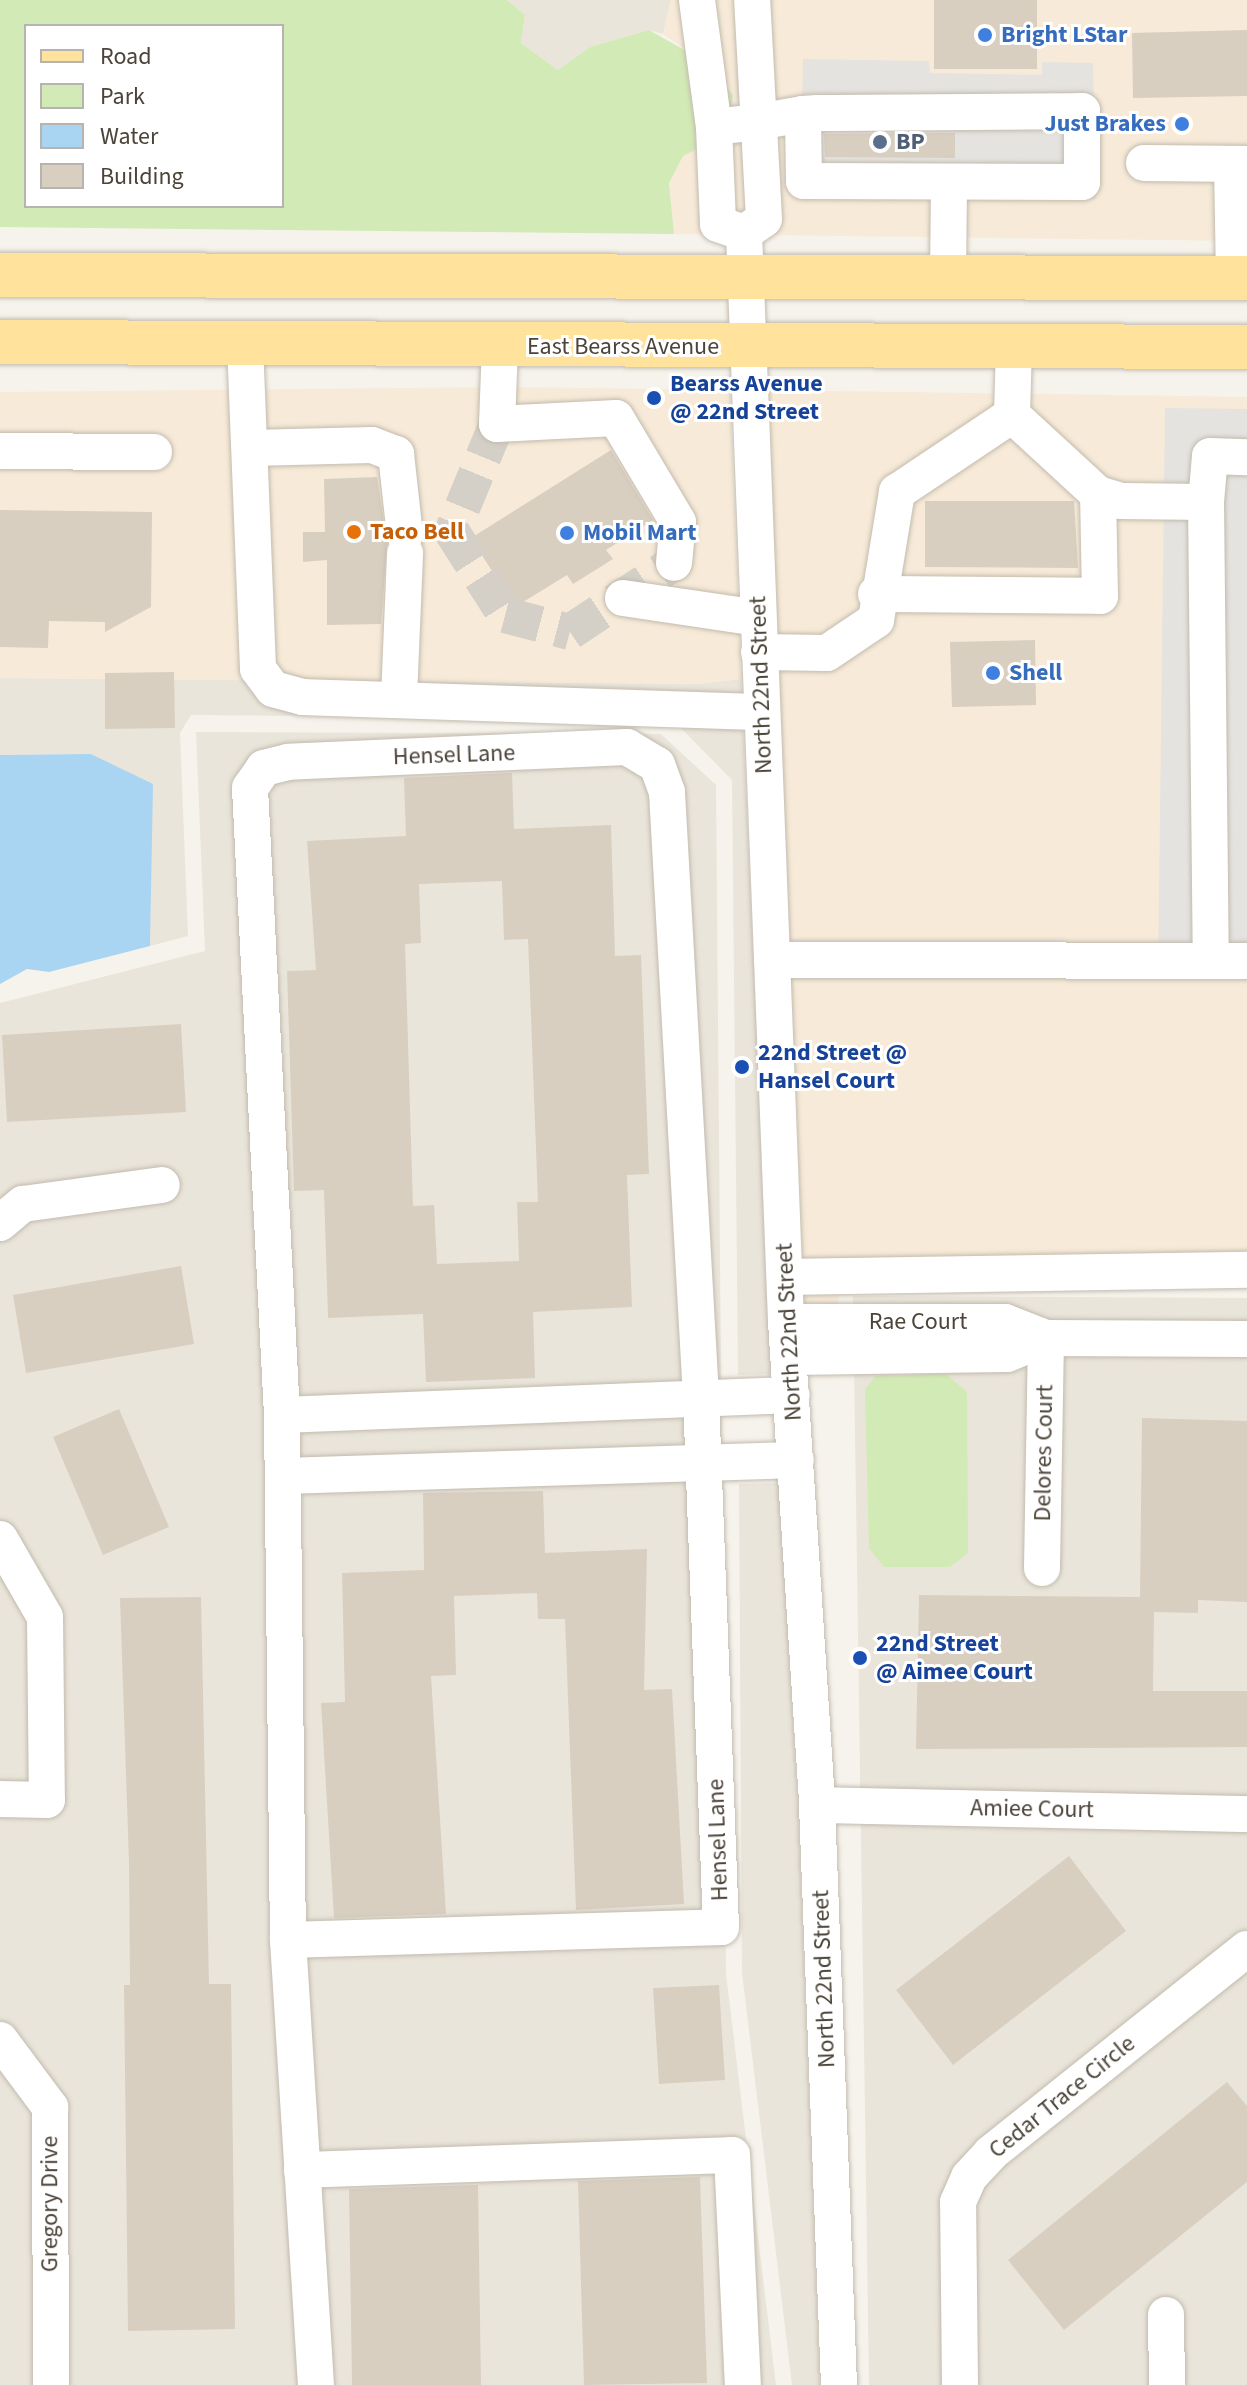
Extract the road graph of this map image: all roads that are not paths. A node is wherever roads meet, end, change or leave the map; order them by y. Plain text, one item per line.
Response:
1 (697, 0) edge
2 (752, 0) edge
3 (803, 114) junction
4 (757, 122) junction
5 (714, 127) junction
6 (1144, 163) dead end
7 (1240, 164) edge
8 (949, 182) junction
9 (744, 233) junction
10 (0, 275) edge
11 (1241, 278) edge
12 (746, 279) junction
13 (948, 279) junction
14 (0, 342) edge
15 (245, 344) junction
16 (500, 346) junction
17 (747, 347) junction
18 (1014, 347) junction
19 (1247, 347) edge
20 (1012, 415) junction
21 (251, 448) junction
22 (0, 451) edge
23 (154, 452) dead end
24 (1247, 457) edge
25 (1098, 494) junction
26 (1206, 502) junction
27 (674, 563) dead end
28 (876, 594) junction
29 (623, 598) dead end
30 (759, 635) junction
31 (399, 698) junction
32 (762, 712) junction
33 (1211, 959) junction
34 (772, 960) junction
35 (1247, 961) edge
36 (162, 1185) dead end
37 (0, 1223) edge
38 (1247, 1270) edge
39 (785, 1277) junction
40 (1046, 1338) junction
41 (788, 1339) junction
42 (1247, 1339) edge
43 (792, 1395) junction
44 (701, 1397) junction
45 (282, 1415) junction
46 (796, 1460) junction
47 (704, 1464) junction
48 (283, 1476) junction
49 (0, 1539) edge
50 (1042, 1568) dead end
51 (0, 1799) edge
52 (817, 1805) junction
53 (1247, 1814) edge
54 (288, 1940) junction
55 (1247, 1949) edge
56 (0, 2040) edge
57 (302, 2170) junction
58 (1166, 2315) dead end
59 (51, 2385) edge
60 (316, 2385) edge
61 (743, 2385) edge
62 (839, 2385) edge
63 (960, 2385) edge
64 (1167, 2385) edge

1 - 5 street
2 - 4 street
3 - 4 street
3 - 8 street
3 - 8 street
4 - 5 street
4 - 9 street
5 - 9 street
6 - 7 street
7 - 11 street
8 - 13 street
9 - 12 street, North 22nd Street
10 - 12 main road
11 - 13 main road
12 - 13 main road
12 - 17 street, North 22nd Street
14 - 15 main road, East Bearss Avenue
15 - 16 main road, East Bearss Avenue
15 - 21 street
16 - 17 main road, East Bearss Avenue
16 - 27 street
17 - 18 main road, East Bearss Avenue
17 - 30 street, North 22nd Street
18 - 19 main road, East Bearss Avenue
18 - 20 street
20 - 25 street
20 - 28 street
21 - 31 street
21 - 31 street
22 - 23 street
24 - 26 street
25 - 26 street
25 - 28 street
26 - 33 street
28 - 30 street
29 - 30 street
30 - 32 street, North 22nd Street
31 - 32 street
32 - 34 street, North 22nd Street
33 - 34 street
33 - 35 street
34 - 39 street, North 22nd Street
36 - 37 street
38 - 39 street
39 - 41 street, North 22nd Street
40 - 41 street, Rae Court
40 - 42 street, Rae Court
40 - 50 street, Delores Court
41 - 43 street, North 22nd Street
43 - 44 street
43 - 46 street, North 22nd Street
44 - 45 street
44 - 45 street, Hensel Lane
44 - 47 street, Hensel Lane
45 - 48 street, Hensel Lane
46 - 47 street
46 - 52 street, North 22nd Street
47 - 48 street
47 - 54 street, Hensel Lane
48 - 54 street, Hensel Lane
49 - 51 street
52 - 53 street, Amiee Court
52 - 62 street, North 22nd Street
54 - 57 street, Hensel Lane
55 - 63 street, Cedar Trace Circle
56 - 59 street, Gregory Drive
57 - 60 street, Hensel Lane
57 - 61 street
58 - 64 street

